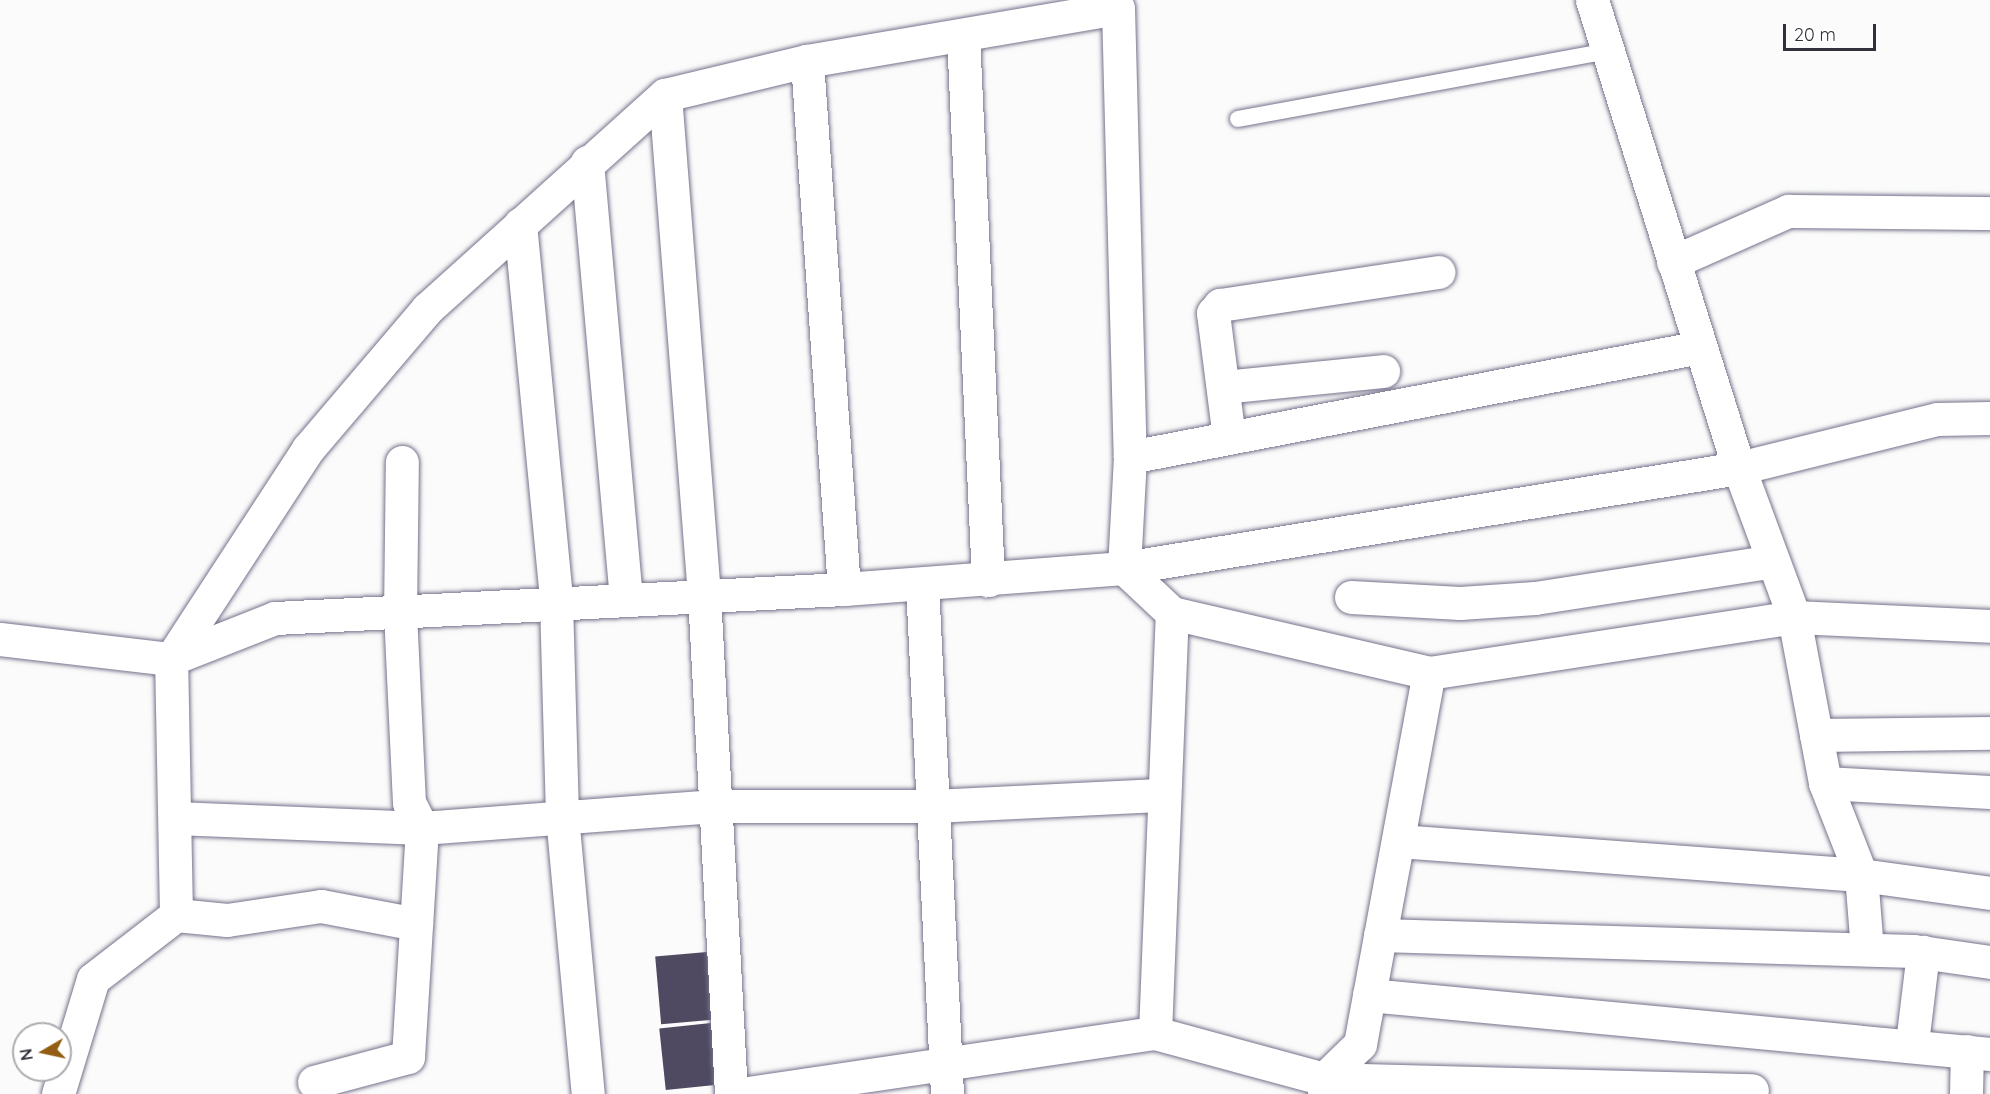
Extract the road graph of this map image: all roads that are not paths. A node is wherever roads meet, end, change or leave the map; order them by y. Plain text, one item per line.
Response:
1 (1592, 0) edge
2 (963, 35) junction
3 (1608, 51) junction
4 (807, 61) junction
5 (666, 95) junction
6 (1238, 119) dead end
7 (588, 162) junction
8 (1990, 213) edge
9 (520, 224) junction
10 (1673, 262) junction
11 (1439, 273) dead end
12 (1700, 347) junction
13 (1383, 371) dead end
14 (1223, 387) junction
15 (1990, 418) edge
16 (1229, 438) junction
17 (1130, 458) junction
18 (402, 462) dead end
19 (1739, 468) junction
20 (1773, 561) junction
21 (1124, 568) junction
22 (988, 580) junction
23 (922, 584) junction
24 (844, 589) junction
25 (704, 595) junction
26 (626, 597) junction
27 (1351, 597) dead end
28 (556, 601) junction
29 (1172, 613) junction
30 (400, 615) junction
31 (1794, 617) junction
32 (1990, 626) edge
33 (0, 639) edge
34 (171, 659) junction
35 (1429, 674) junction
36 (1990, 734) edge
37 (1816, 735) junction
38 (1825, 783) junction
39 (1990, 792) edge
40 (1163, 795) junction
41 (712, 806) junction
42 (934, 806) junction
43 (562, 816) junction
44 (175, 818) junction
45 (422, 828) junction
46 (1398, 841) junction
47 (1861, 875) junction
48 (1990, 893) edge
49 (176, 915) junction
50 (416, 924) junction
51 (1380, 935) junction
52 (1867, 949) junction
53 (1923, 952) junction
54 (1990, 962) edge
55 (1369, 995) junction
56 (1155, 1033) junction
57 (1912, 1043) junction
58 (1979, 1052) edge
59 (946, 1080) edge
60 (314, 1082) dead end
61 (1324, 1087) edge
62 (1752, 1090) dead end
63 (58, 1094) edge
64 (588, 1094) edge
65 (731, 1094) edge
66 (741, 1094) edge
67 (1966, 1094) edge

1 - 3 street
2 - 4 street
2 - 17 street
2 - 22 street
3 - 6 lane
3 - 10 street
4 - 5 street
4 - 24 street
5 - 7 street
5 - 25 street
7 - 9 street
7 - 26 street
8 - 10 street
9 - 28 street
9 - 34 street
10 - 12 street
11 - 14 street
12 - 16 street
12 - 19 street
13 - 14 street
14 - 16 street
15 - 19 street
16 - 17 street
17 - 21 street
18 - 30 street
19 - 20 street
19 - 21 street
20 - 27 street
20 - 31 street
21 - 22 street
21 - 29 street
22 - 23 street
23 - 24 street
23 - 42 street
24 - 25 street
25 - 26 street
25 - 41 street
26 - 28 street
28 - 30 street
28 - 43 street
29 - 35 street
29 - 40 street
30 - 34 street
30 - 45 street
31 - 32 street
31 - 35 street
31 - 37 street
33 - 34 street
34 - 44 street
35 - 46 street
36 - 37 street
37 - 38 street
38 - 39 street
38 - 47 street
40 - 42 street
40 - 56 street
41 - 42 street
41 - 43 street
41 - 65 street
42 - 59 street
43 - 45 street
43 - 64 street
44 - 45 street
44 - 49 street
45 - 50 street
46 - 47 street
46 - 51 street
47 - 48 street
47 - 52 street
49 - 50 street
49 - 63 street
50 - 60 street
51 - 52 street
51 - 55 street
52 - 53 street
53 - 54 street
53 - 57 street
55 - 57 street
55 - 61 street
56 - 59 street
56 - 61 street
57 - 58 street
58 - 67 street
59 - 66 street
61 - 62 street

